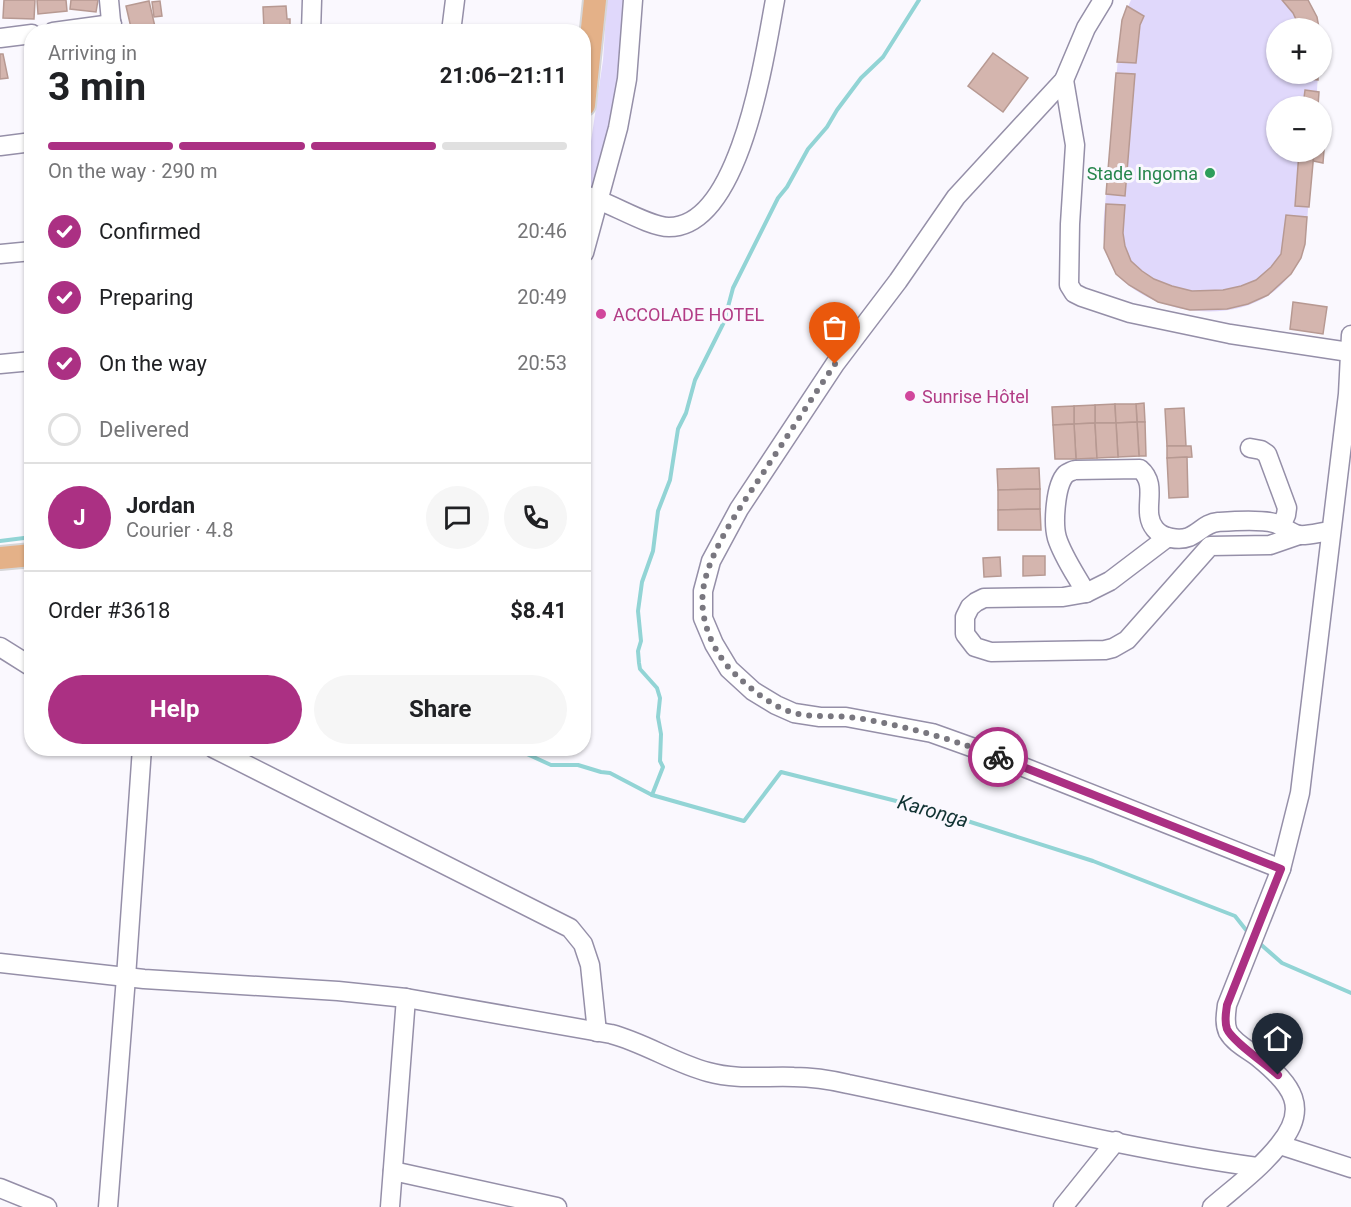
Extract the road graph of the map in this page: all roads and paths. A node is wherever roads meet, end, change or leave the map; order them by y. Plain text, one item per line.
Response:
1 (109, 0) edge
2 (312, 0) edge
3 (455, 0) edge
4 (595, 0) edge
5 (633, 0) edge
6 (775, 0) edge
7 (1103, 0) edge
8 (112, 24) edge
9 (312, 24) edge
10 (452, 24) edge
11 (24, 35) edge
12 (0, 38) edge
13 (591, 38) edge
14 (1064, 80) junction
15 (24, 143) edge
16 (0, 146) edge
17 (591, 197) edge
18 (24, 252) edge
19 (0, 254) edge
20 (1350, 344) edge
21 (24, 362) edge
22 (0, 364) edge
23 (1349, 395) edge
24 (1250, 448) dead end
25 (1281, 526) junction
26 (1331, 531) junction
27 (1299, 535) junction
28 (1167, 537) junction
29 (1189, 537) junction
30 (1210, 546) junction
31 (24, 556) edge
32 (0, 558) edge
33 (1086, 593) junction
34 (0, 647) edge
35 (24, 662) edge
36 (141, 756) edge
37 (229, 756) edge
38 (1281, 869) junction
39 (0, 963) edge
40 (126, 977) junction
41 (406, 998) junction
42 (597, 1032) junction
43 (1116, 1141) junction
44 (1280, 1145) junction
45 (1257, 1167) junction
46 (1351, 1168) edge
47 (393, 1171) junction
48 (0, 1188) edge
49 (47, 1207) edge
50 (108, 1207) edge
51 (390, 1207) edge
52 (557, 1207) edge
53 (1063, 1207) edge
54 (1212, 1207) edge

1 - 8 street
2 - 9 street
3 - 10 street
4 - 13 main road
5 - 17 street
6 - 17 street
7 - 14 street
11 - 12 street
14 - 20 street
14 - 38 street
15 - 16 street
18 - 19 street
20 - 23 street
21 - 22 street
23 - 26 street
24 - 25 street
25 - 27 street
25 - 29 street
26 - 27 street
26 - 38 street
27 - 30 street
28 - 29 street
28 - 33 street
28 - 33 street
29 - 30 street
30 - 33 street
31 - 32 main road
34 - 35 street
36 - 40 street
37 - 42 street
38 - 44 street
39 - 40 street
40 - 41 street
40 - 50 street
41 - 42 street
41 - 47 street
42 - 43 street
43 - 45 street
43 - 53 street
44 - 45 street
44 - 46 street
45 - 54 street
47 - 51 street
47 - 52 street
48 - 49 street

